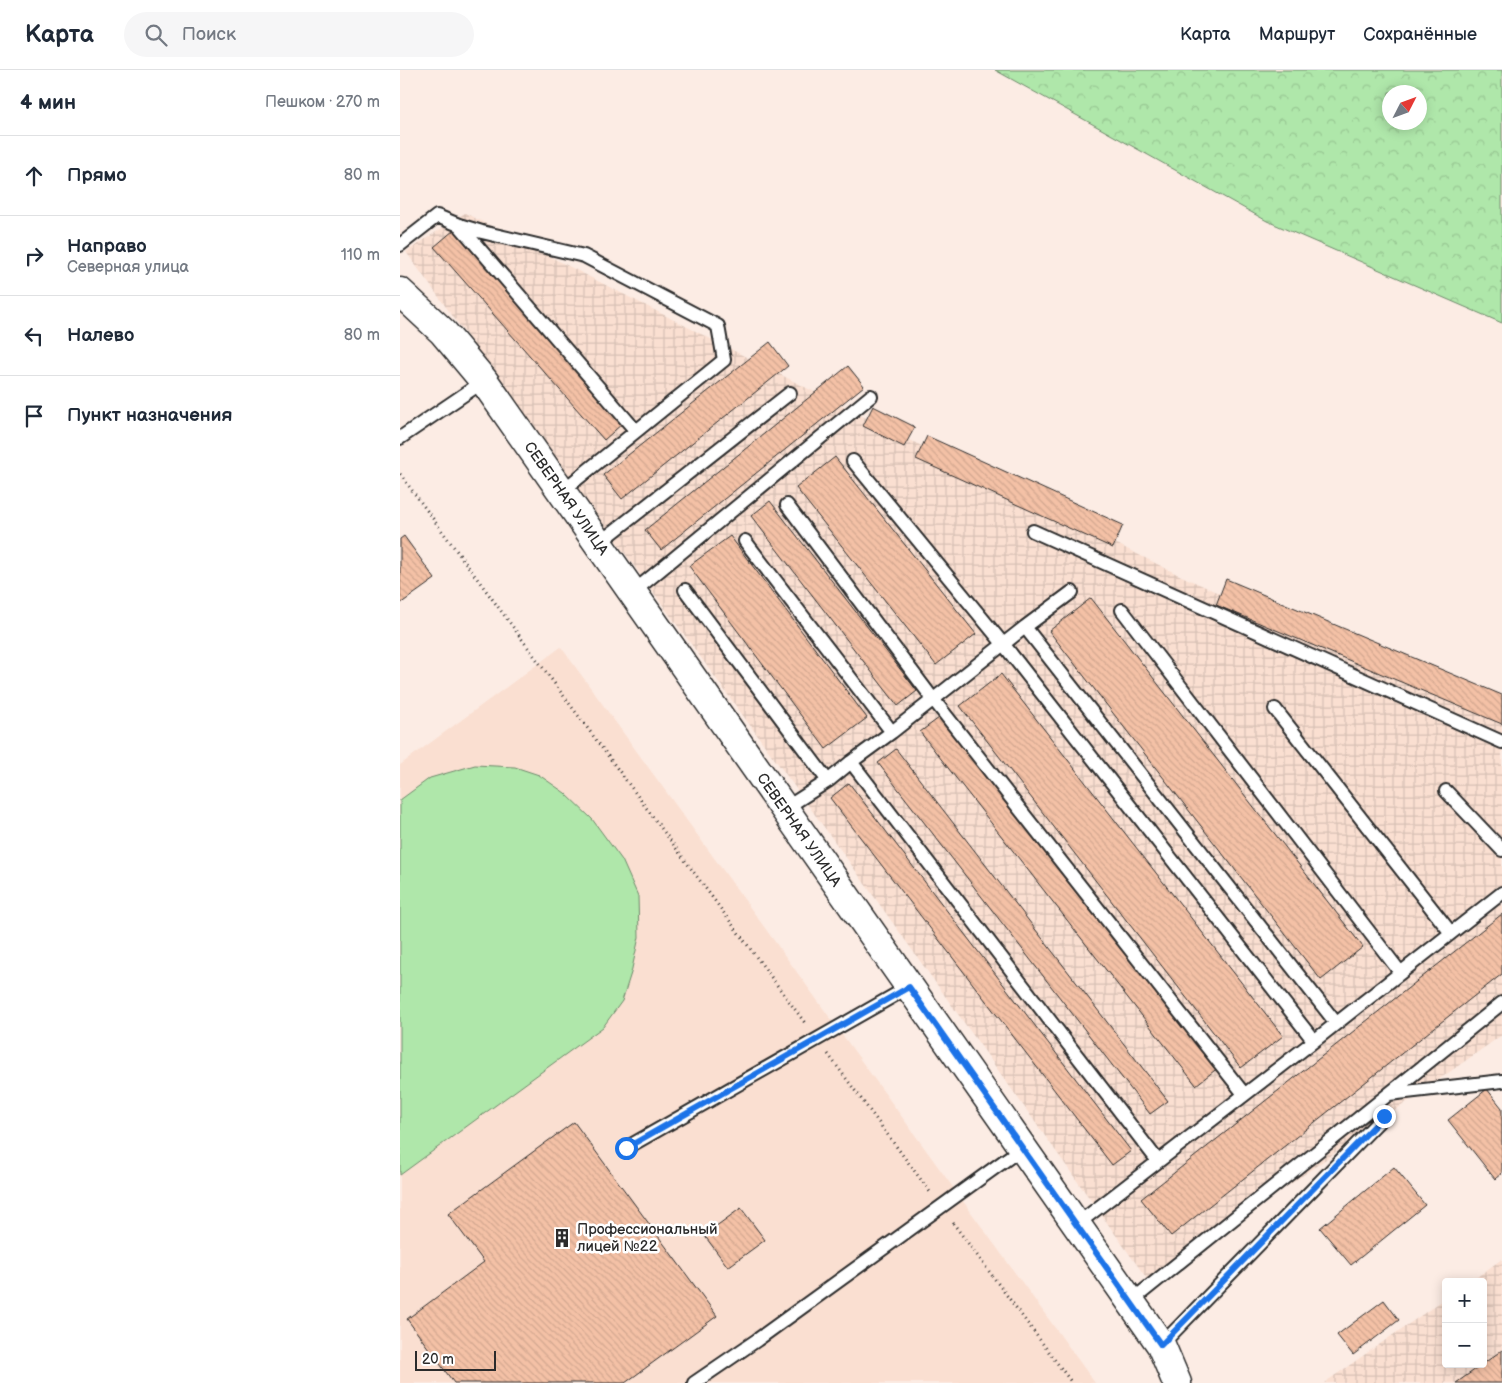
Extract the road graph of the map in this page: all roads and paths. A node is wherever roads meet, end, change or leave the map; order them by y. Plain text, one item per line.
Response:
1 (459, 225) junction
2 (400, 245) edge
3 (400, 292) edge
4 (484, 381) junction
5 (790, 393) dead end
6 (871, 396) dead end
7 (636, 431) junction
8 (400, 438) edge
9 (853, 461) dead end
10 (400, 474) edge
11 (561, 492) junction
12 (787, 505) dead end
13 (1033, 531) dead end
14 (745, 541) dead end
15 (598, 544) junction
16 (686, 590) dead end
17 (1072, 592) dead end
18 (632, 593) junction
19 (1122, 610) dead end
20 (1025, 627) junction
21 (1004, 645) junction
22 (934, 699) junction
23 (1275, 709) dead end
24 (892, 732) junction
25 (1502, 742) edge
26 (851, 762) junction
27 (828, 781) junction
28 (1446, 792) dead end
29 (784, 809) junction
30 (1502, 850) edge
31 (1502, 893) edge
32 (1450, 933) junction
33 (1400, 972) junction
34 (909, 987) junction
35 (1502, 1003) edge
36 (1336, 1023) junction
37 (817, 1039) junction
38 (1314, 1041) junction
39 (1502, 1080) edge
40 (1244, 1094) junction
41 (1389, 1094) junction
42 (1384, 1116) dead end
43 (626, 1148) dead end
44 (1022, 1148) junction
45 (1158, 1161) junction
46 (941, 1207) junction
47 (1076, 1225) junction
48 (1130, 1302) junction
49 (1161, 1345) junction
50 (694, 1383) edge
51 (1072, 1383) edge
52 (1177, 1383) edge

1 - 2 lane
1 - 7 lane
1 - 7 lane
3 - 4 street, СЕВЕРНАЯ УЛИЦА
4 - 8 lane
4 - 11 street, СЕВЕРНАЯ УЛИЦА
5 - 15 lane
6 - 18 lane
7 - 11 lane
9 - 21 lane
10 - 37 path
11 - 15 street, СЕВЕРНАЯ УЛИЦА
12 - 22 lane
13 - 25 lane
14 - 24 lane
15 - 18 street, СЕВЕРНАЯ УЛИЦА
16 - 27 lane
17 - 20 lane
18 - 29 street, СЕВЕРНАЯ УЛИЦА
19 - 33 lane
20 - 21 lane
20 - 36 lane
21 - 22 lane
21 - 38 lane
22 - 24 lane
22 - 40 lane
23 - 32 lane
24 - 26 lane
26 - 27 lane
26 - 45 lane
27 - 29 lane
28 - 30 lane
29 - 34 street, СЕВЕРНАЯ УЛИЦА
31 - 32 lane
32 - 33 lane
33 - 36 lane
34 - 37 lane
34 - 44 street, СЕВЕРНАЯ УЛИЦА
35 - 41 lane
36 - 38 lane
37 - 43 lane
37 - 46 path
38 - 40 lane
39 - 41 lane
40 - 45 lane
41 - 48 lane
42 - 49 lane
44 - 46 lane
44 - 47 street, СЕВЕРНАЯ УЛИЦА
45 - 47 lane
46 - 50 lane
46 - 51 path
47 - 48 street, СЕВЕРНАЯ УЛИЦА
48 - 49 street, СЕВЕРНАЯ УЛИЦА
49 - 52 street, СЕВЕРНАЯ УЛИЦА

